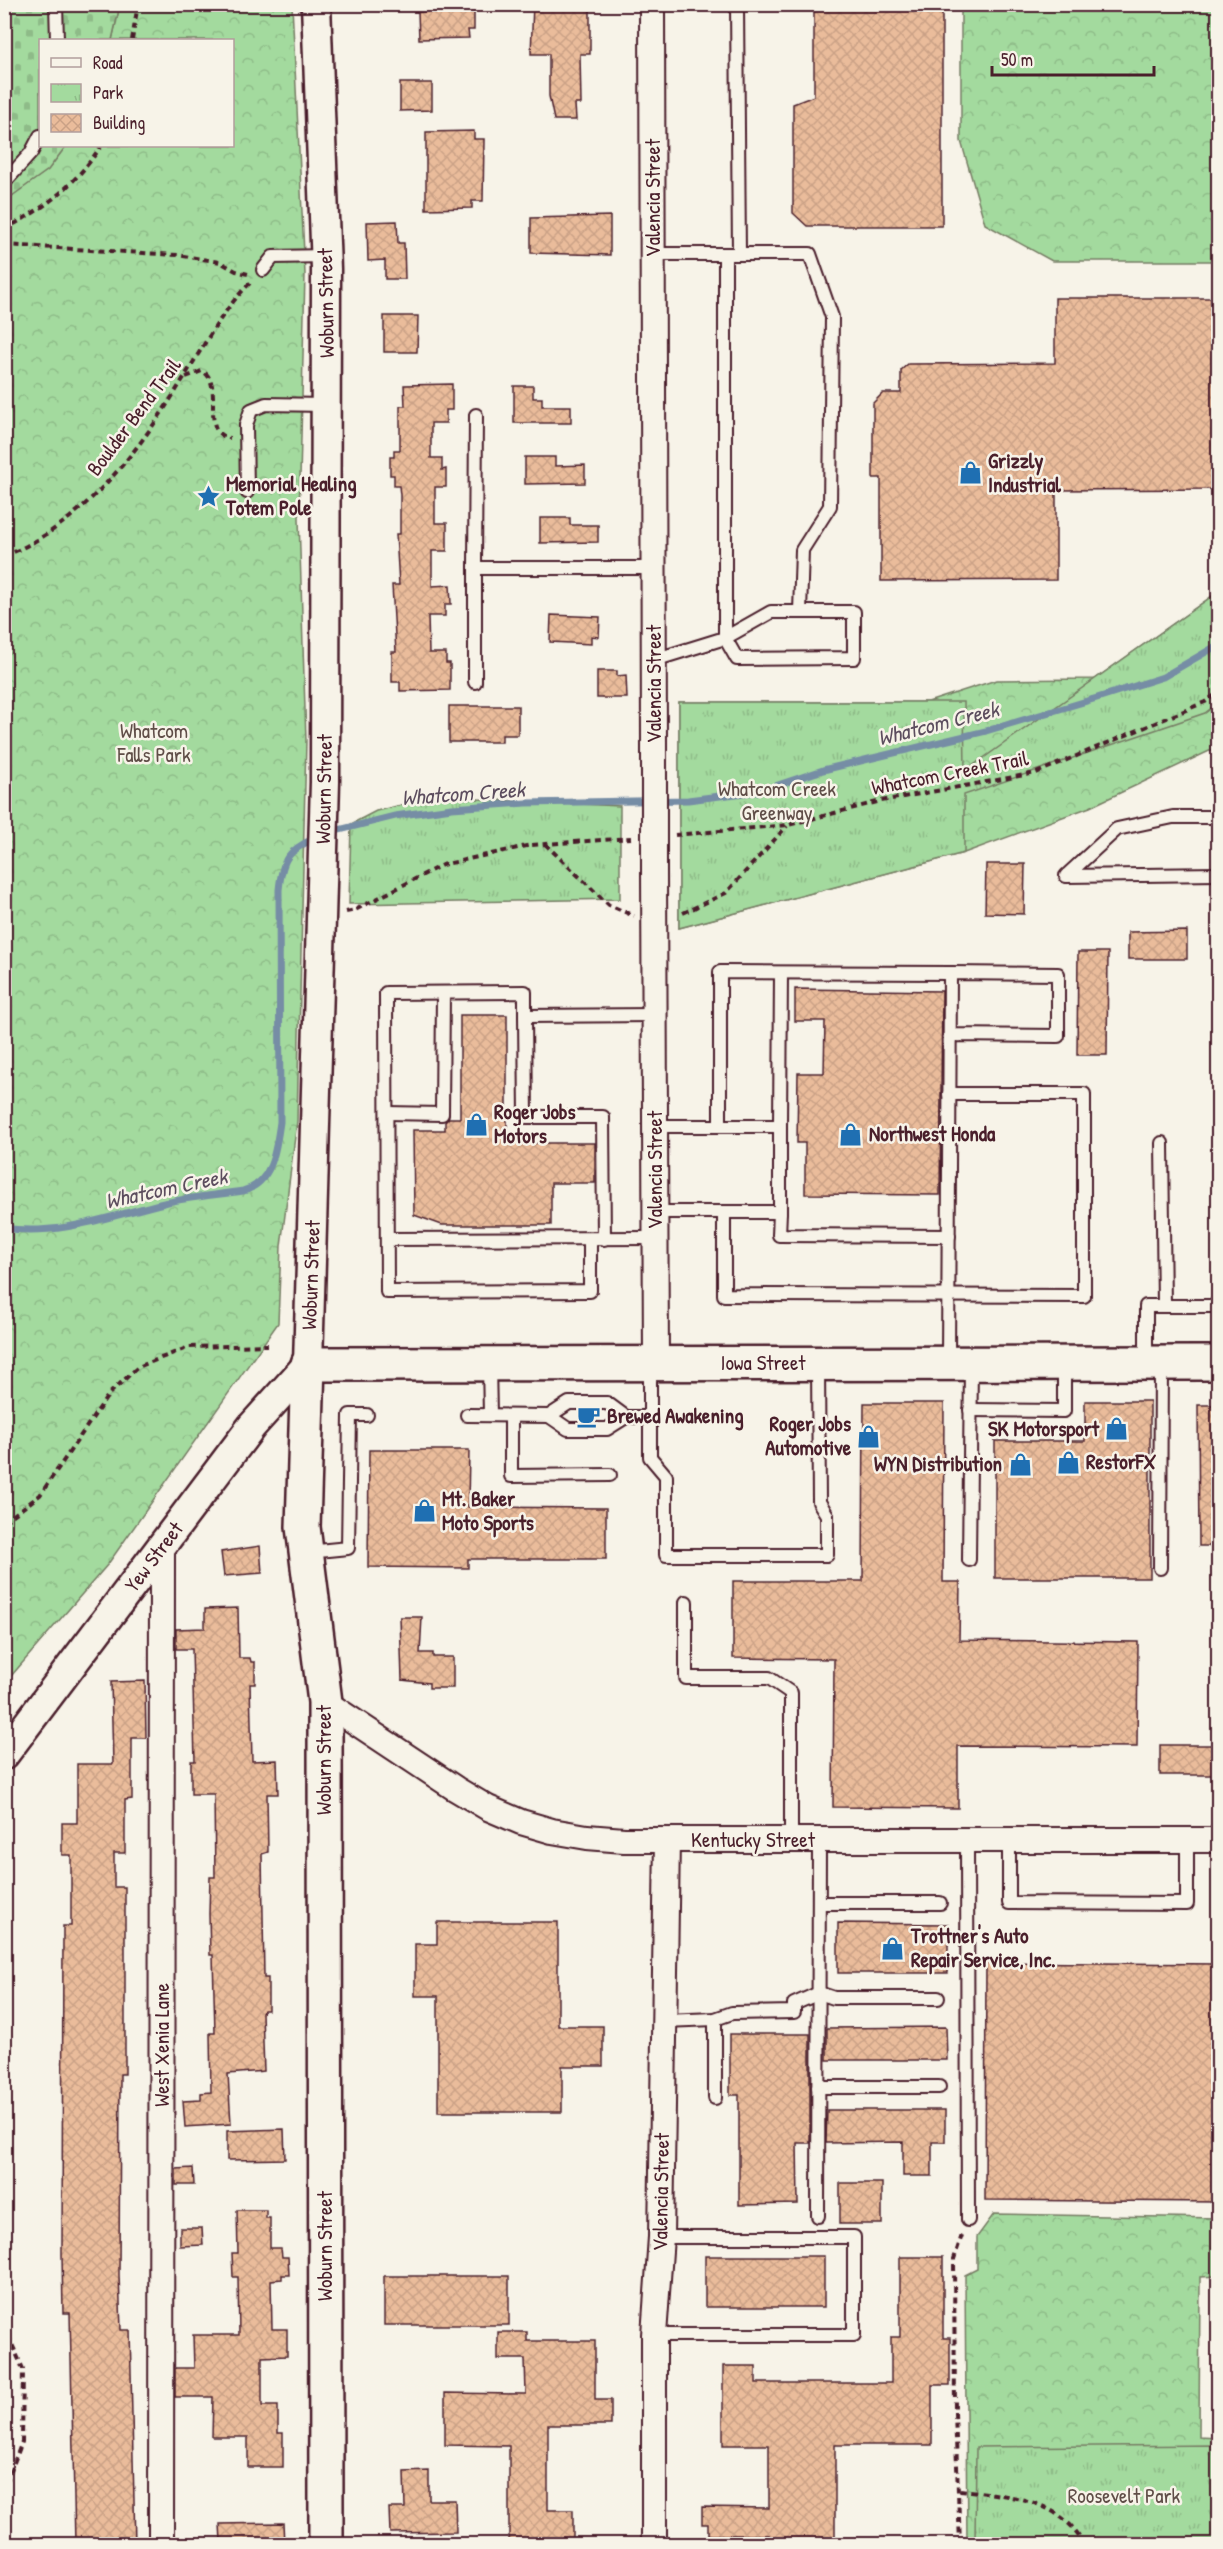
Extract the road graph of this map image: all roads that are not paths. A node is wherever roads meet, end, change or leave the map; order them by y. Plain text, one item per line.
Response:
1 (56, 4) edge
2 (316, 4) edge
3 (652, 4) edge
4 (737, 4) edge
5 (57, 39) edge
6 (39, 138) edge
7 (4, 183) edge
8 (653, 254) junction
9 (725, 254) junction
10 (739, 254) junction
11 (326, 256) junction
12 (263, 270) road end
13 (327, 405) junction
14 (476, 416) dead end
15 (247, 492) dead end
16 (475, 568) junction
17 (653, 568) junction
18 (800, 612) junction
19 (725, 638) junction
20 (654, 660) junction
21 (475, 682) dead end
22 (1218, 817) edge
23 (1218, 874) edge
24 (781, 973) junction
25 (950, 973) junction
26 (443, 993) junction
27 (655, 1015) junction
28 (525, 1016) junction
29 (950, 1035) junction
30 (949, 1094) junction
31 (387, 1113) junction
32 (655, 1126) junction
33 (720, 1126) junction
34 (780, 1126) junction
35 (1162, 1143) dead end
36 (655, 1212) junction
37 (724, 1212) junction
38 (780, 1212) junction
39 (949, 1236) junction
40 (655, 1238) junction
41 (387, 1239) junction
42 (590, 1239) junction
43 (604, 1239) junction
44 (949, 1296) junction
45 (1164, 1306) junction
46 (1218, 1306) edge
47 (489, 1363) junction
48 (653, 1363) junction
49 (818, 1363) junction
50 (960, 1363) junction
51 (1064, 1363) junction
52 (1153, 1363) junction
53 (1218, 1363) edge
54 (308, 1364) junction
55 (970, 1410) junction
56 (367, 1415) dead end
57 (467, 1415) dead end
58 (490, 1415) junction
59 (511, 1416) junction
60 (549, 1416) junction
61 (626, 1417) junction
62 (650, 1417) junction
63 (610, 1475) dead end
64 (162, 1545) junction
65 (306, 1552) junction
66 (969, 1560) dead end
67 (1160, 1568) dead end
68 (686, 1602) dead end
69 (324, 1702) junction
70 (4, 1755) edge
71 (667, 1839) junction
72 (791, 1839) junction
73 (819, 1839) junction
74 (967, 1839) junction
75 (1009, 1839) junction
76 (1187, 1839) junction
77 (1218, 1839) edge
78 (819, 1903) junction
79 (939, 1903) dead end
80 (819, 1993) junction
81 (938, 1998) dead end
82 (716, 2019) junction
83 (664, 2021) junction
84 (818, 2087) junction
85 (939, 2087) dead end
86 (715, 2098) dead end
87 (818, 2216) dead end
88 (968, 2220) road end
89 (661, 2237) junction
90 (654, 2335) junction
91 (161, 2544) edge
92 (326, 2544) edge
93 (654, 2544) edge

1 - 5 lane
2 - 11 street, Woburn Street
3 - 8 street, Valencia Street
4 - 10 lane
6 - 7 lane
8 - 9 lane
8 - 17 street, Valencia Street
9 - 10 lane
9 - 19 lane
10 - 18 lane
11 - 12 lane
11 - 13 street, Woburn Street
13 - 15 lane
13 - 54 street, Woburn Street
14 - 16 lane
16 - 17 lane
16 - 21 lane
17 - 20 street, Valencia Street
18 - 19 lane
18 - 19 lane
19 - 20 lane
20 - 27 street, Valencia Street, bridge
22 - 23 lane
24 - 25 lane
24 - 33 lane
24 - 34 lane
25 - 29 lane
25 - 29 lane
26 - 28 lane
26 - 31 lane
26 - 31 lane
27 - 28 lane
27 - 32 street, Valencia Street
28 - 43 lane
29 - 30 lane
30 - 39 lane
30 - 44 lane
31 - 41 lane
32 - 33 lane
32 - 36 street, Valencia Street
33 - 34 lane
34 - 38 lane
35 - 45 lane
36 - 37 lane
36 - 40 street, Valencia Street
37 - 38 lane
37 - 44 lane
38 - 39 lane
39 - 44 lane
40 - 43 lane
40 - 48 street, Valencia Street
41 - 42 lane
41 - 42 lane
42 - 43 lane
44 - 50 lane
45 - 46 lane
45 - 52 lane
47 - 48 main road, Iowa Street
47 - 54 main road, Iowa Street
47 - 58 lane
48 - 49 main road, Iowa Street
48 - 62 lane
49 - 50 main road, Iowa Street
49 - 62 lane
50 - 51 main road, Iowa Street
50 - 55 lane
51 - 52 main road, Iowa Street
51 - 55 lane
52 - 53 main road, Iowa Street
52 - 67 lane
54 - 64 street, Yew Street
54 - 65 main road, Woburn Street
55 - 66 lane
56 - 65 lane
57 - 58 lane
58 - 59 lane
59 - 60 lane
59 - 63 lane
60 - 61 lane
60 - 61 lane
61 - 62 lane
64 - 70 street, Yew Street
64 - 91 street, West Xenia Lane
65 - 69 main road, Woburn Street
68 - 72 lane
69 - 71 street, Kentucky Street
69 - 92 main road, Woburn Street
71 - 72 street, Kentucky Street
71 - 83 street, Valencia Street
72 - 73 street, Kentucky Street
73 - 74 street, Kentucky Street
73 - 78 lane
74 - 75 street, Kentucky Street
74 - 88 lane
75 - 76 street, Kentucky Street
75 - 76 lane
76 - 77 street, Kentucky Street
78 - 79 lane
78 - 80 lane
80 - 81 lane
80 - 82 lane
80 - 84 lane
82 - 83 lane
82 - 86 lane
83 - 89 street, Valencia Street
84 - 85 lane
84 - 87 lane
89 - 90 street, Valencia Street
89 - 90 lane
90 - 93 street, Valencia Street

